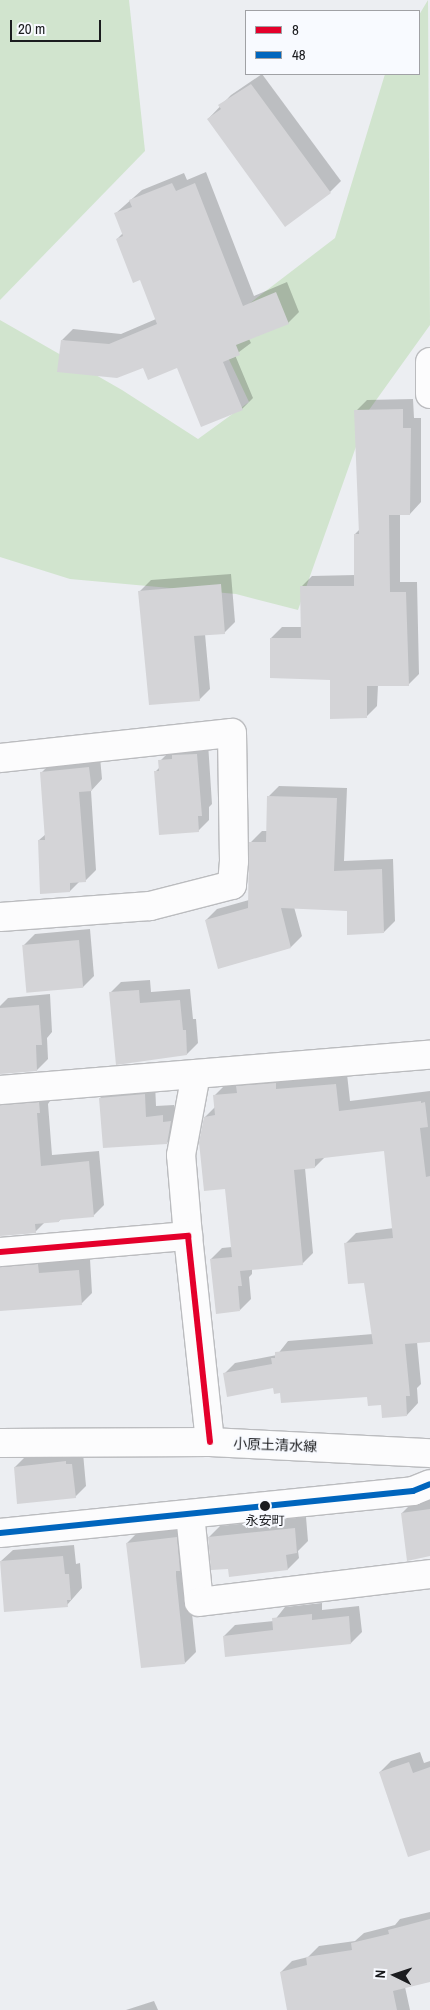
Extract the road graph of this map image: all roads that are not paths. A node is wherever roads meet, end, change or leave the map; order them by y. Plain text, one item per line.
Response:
1 (430, 362) edge
2 (430, 394) edge
3 (0, 758) edge
4 (0, 917) edge
5 (430, 1055) edge
6 (196, 1074) junction
7 (0, 1090) edge
8 (188, 1236) junction
9 (0, 1252) edge
10 (210, 1442) junction
11 (0, 1443) edge
12 (430, 1453) edge
13 (430, 1484) edge
14 (190, 1514) junction
15 (0, 1534) edge
16 (430, 1574) edge

1 - 2 street
3 - 4 street
5 - 6 street
6 - 7 street
6 - 8 street
8 - 9 street
8 - 10 street
10 - 11 street, 小原土清水線
10 - 12 street, 小原土清水線
13 - 14 street
14 - 15 street
14 - 16 street

